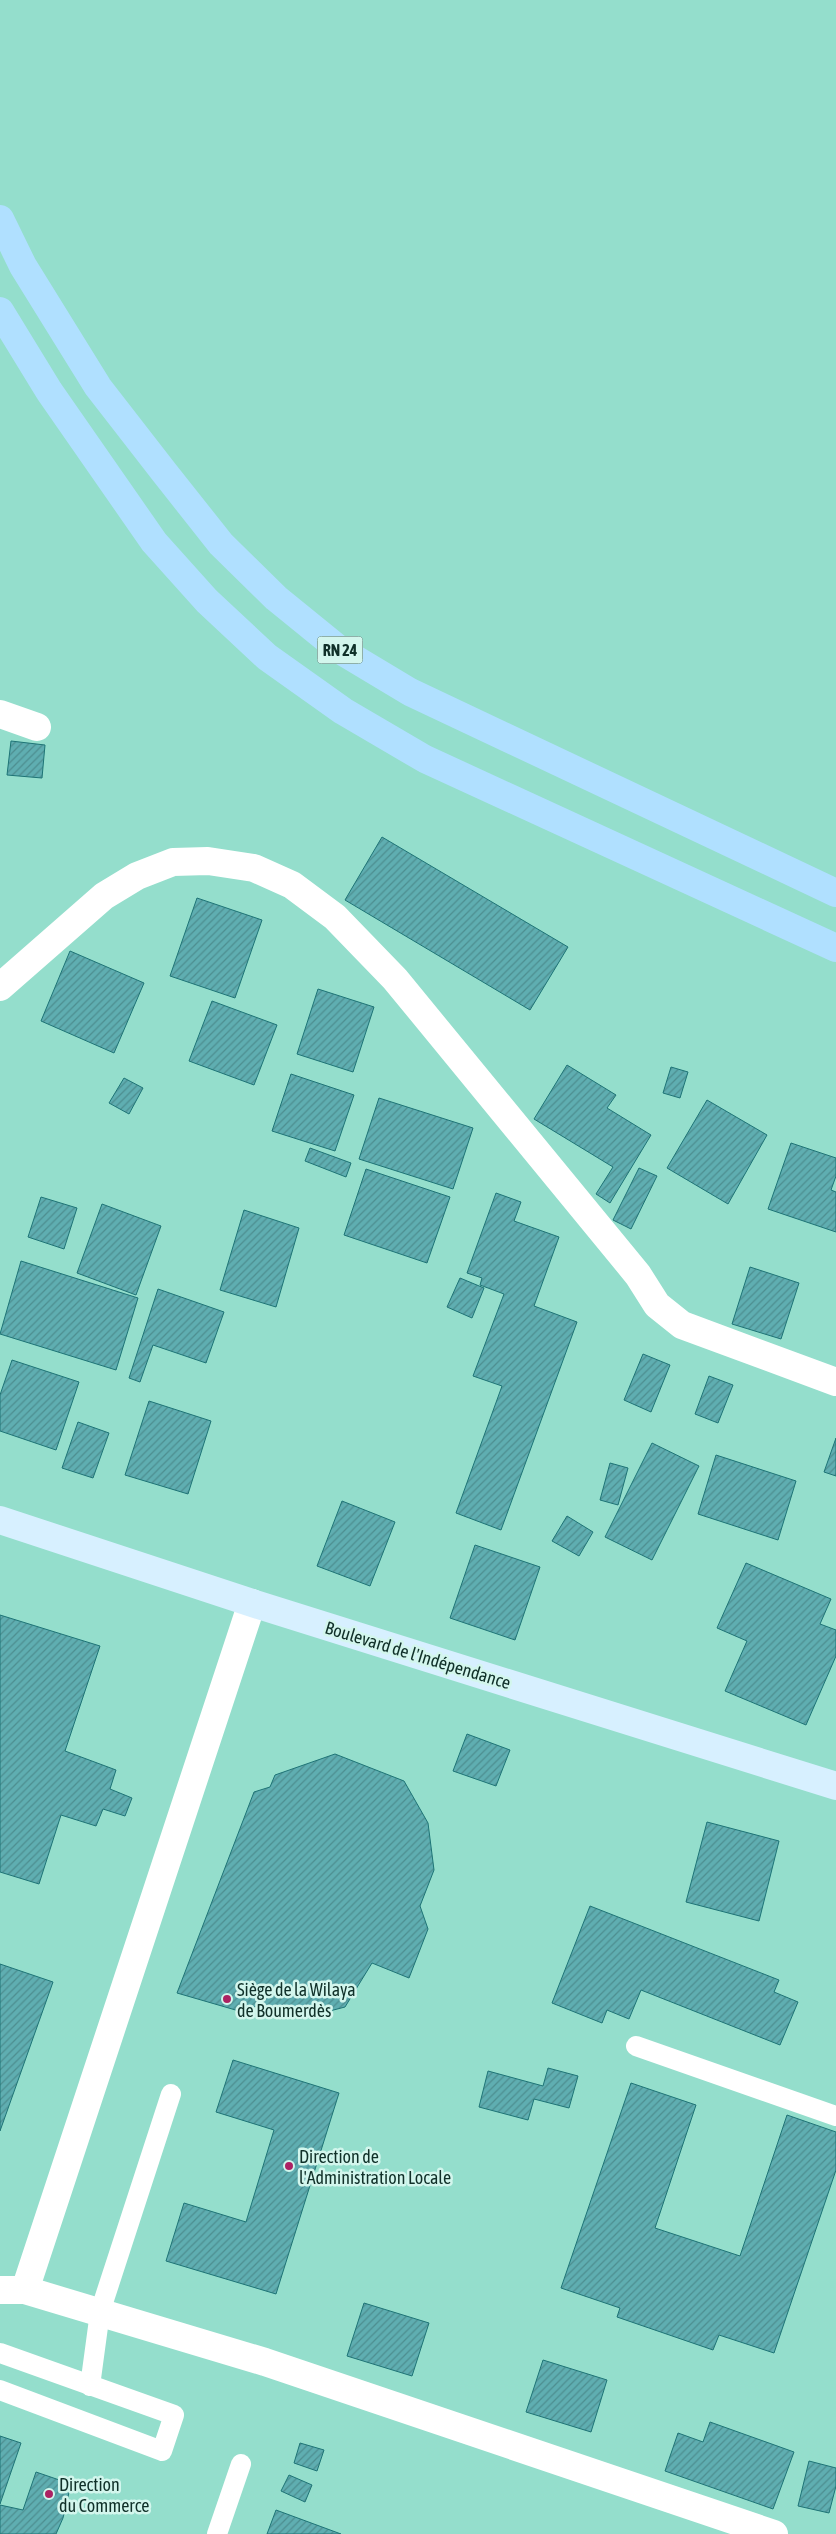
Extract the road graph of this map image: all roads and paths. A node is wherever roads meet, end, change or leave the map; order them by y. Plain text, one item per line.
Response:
1 (0, 220) edge
2 (0, 311) edge
3 (0, 714) edge
4 (37, 727) dead end
5 (836, 892) edge
6 (836, 948) edge
7 (0, 986) edge
8 (836, 1382) edge
9 (0, 1520) edge
10 (252, 1603) junction
11 (836, 1786) edge
12 (636, 2046) dead end
13 (171, 2094) dead end
14 (836, 2116) edge
15 (13, 2290) edge
16 (100, 2312) junction
17 (0, 2353) edge
18 (90, 2386) junction
19 (0, 2390) edge
20 (241, 2464) dead end
21 (217, 2534) edge
22 (774, 2534) edge

1 - 5 main road, RN 24
2 - 6 main road, RN 24
3 - 4 street
7 - 8 street
9 - 10 main road, Boulevard de l'Indépendance
10 - 11 main road, Boulevard de l'Indépendance
10 - 15 street
12 - 14 lane
13 - 16 lane
15 - 16 street
16 - 18 lane
16 - 22 street
17 - 18 lane
18 - 19 lane
20 - 21 lane

